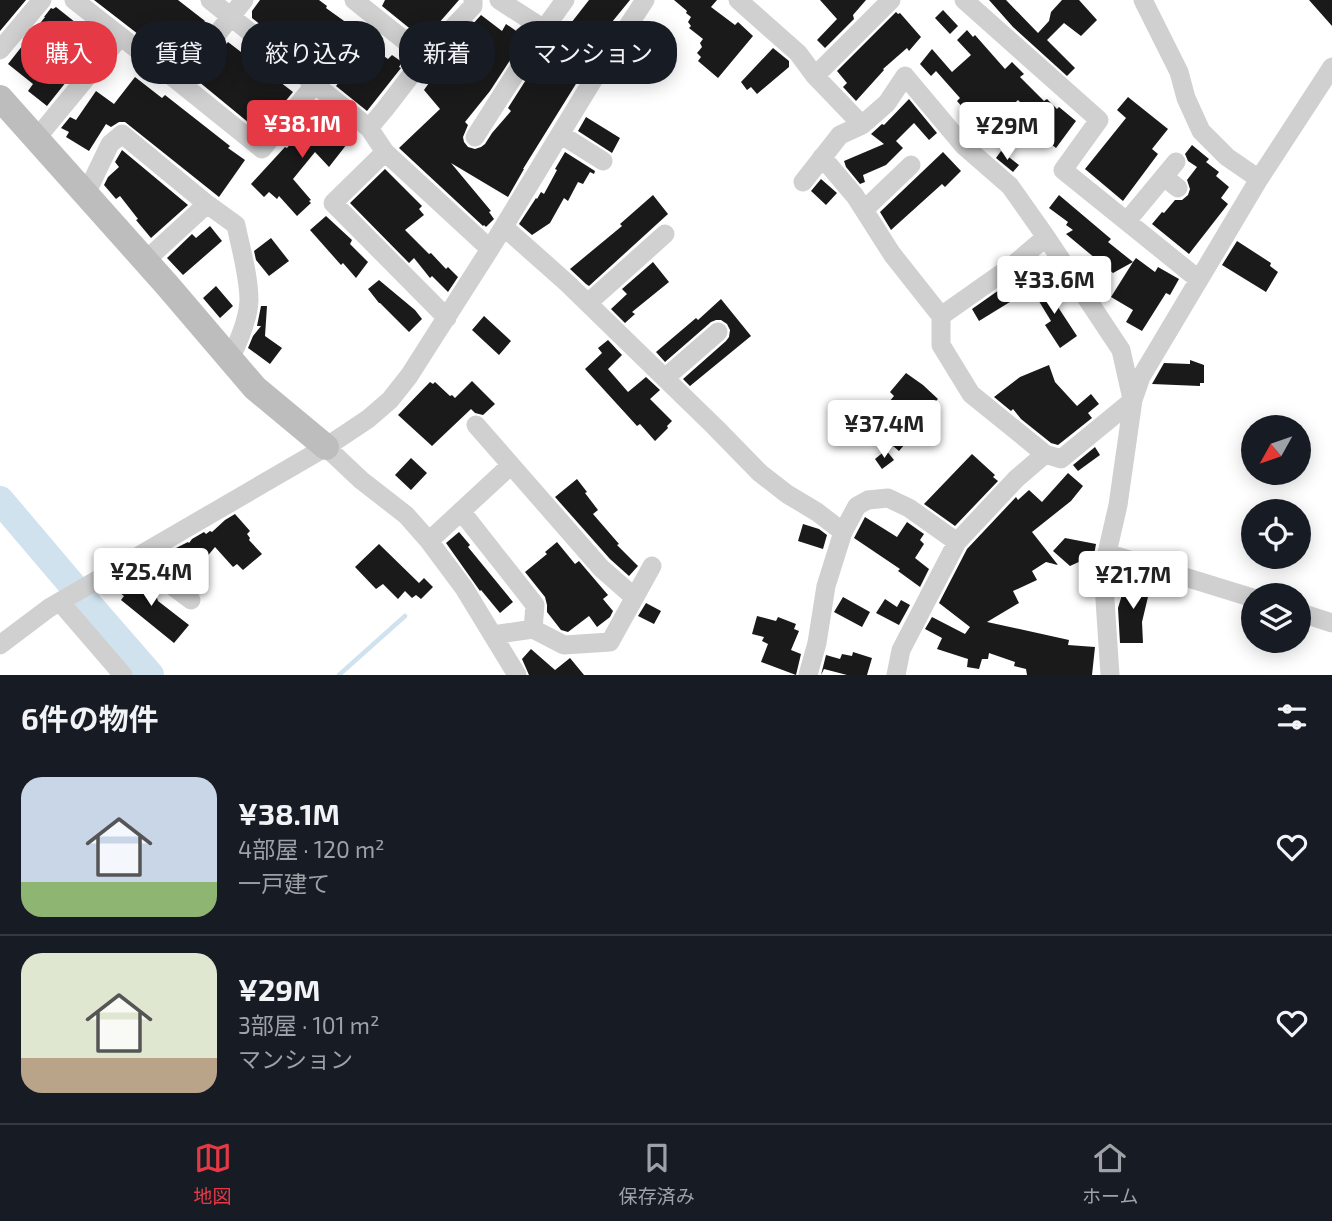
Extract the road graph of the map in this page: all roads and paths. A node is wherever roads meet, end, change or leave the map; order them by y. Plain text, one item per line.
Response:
1 (42, 0) edge
2 (74, 0) edge
3 (210, 0) edge
4 (244, 0) edge
5 (354, 0) edge
6 (473, 0) edge
7 (499, 0) edge
8 (565, 0) edge
9 (645, 0) edge
10 (738, 0) edge
11 (891, 0) edge
12 (964, 0) edge
13 (1143, 0) edge
14 (230, 17) junction
15 (227, 21) edge
16 (458, 21) edge
17 (532, 21) edge
18 (550, 21) edge
19 (631, 21) edge
20 (241, 26) edge
21 (399, 36) edge
22 (120, 37) junction
23 (131, 46) edge
24 (0, 50) edge
25 (1332, 67) edge
26 (816, 76) junction
27 (509, 79) edge
28 (181, 84) edge
29 (315, 84) joint
30 (405, 84) edge
31 (591, 84) edge
32 (0, 98) edge
33 (477, 124) dead end
34 (862, 125) junction
35 (369, 128) junction
36 (560, 134) junction
37 (36, 139) junction
38 (385, 152) junction
39 (822, 158) junction
40 (603, 161) dead end
41 (911, 165) dead end
42 (1173, 176) dead end
43 (1259, 179) junction
44 (803, 182) dead end
45 (86, 194) junction
46 (207, 204) junction
47 (865, 209) junction
48 (1127, 221) junction
49 (504, 227) junction
50 (1046, 237) junction
51 (660, 245) dead end
52 (490, 249) junction
53 (145, 261) junction
54 (1012, 266) junction
55 (1198, 279) junction
56 (1028, 290) dead end
57 (588, 303) junction
58 (941, 316) junction
59 (447, 318) junction
60 (718, 332) dead end
61 (230, 359) junction
62 (665, 378) junction
63 (1133, 400) junction
64 (476, 425) dead end
65 (326, 447) junction
66 (1045, 454) junction
67 (511, 465) junction
68 (461, 511) junction
69 (843, 532) junction
70 (429, 541) junction
71 (957, 542) junction
72 (1107, 553) junction
73 (135, 558) junction
74 (652, 566) dead end
75 (1241, 594) edge
76 (634, 597) junction
77 (191, 600) dead end
78 (62, 601) junction
79 (1311, 616) edge
80 (1332, 623) edge
81 (533, 629) junction
82 (493, 635) junction
83 (0, 645) edge
84 (123, 675) edge
85 (517, 675) edge
86 (808, 675) edge
87 (896, 675) edge
88 (1110, 675) edge

1 - 24 street
2 - 22 street
3 - 14 street
4 - 14 street
5 - 21 street
6 - 16 street
7 - 17 street
8 - 18 street
9 - 19 street
10 - 26 street
11 - 26 street
12 - 48 street
13 - 43 street
14 - 15 street
14 - 20 street
22 - 23 street
22 - 37 street
25 - 43 street
26 - 34 street
27 - 33 street
28 - 29 street
29 - 35 street
30 - 35 street
31 - 36 street
32 - 37 street
34 - 39 street
34 - 50 street
35 - 38 street
36 - 40 street
36 - 49 street
37 - 45 street
38 - 52 street
38 - 59 street
39 - 44 street
39 - 47 street
41 - 47 street
42 - 48 street
43 - 55 street
45 - 46 street
45 - 53 street
46 - 53 street
46 - 61 street
47 - 58 street
48 - 55 street
49 - 52 street
49 - 57 street
50 - 54 street
50 - 63 street
51 - 57 street
52 - 59 street
53 - 61 street
54 - 56 street
54 - 58 street
55 - 63 street
57 - 62 street
58 - 66 street
59 - 65 street
60 - 62 street
61 - 65 street
62 - 69 street
63 - 66 street
63 - 72 street
64 - 67 street
65 - 70 street
65 - 73 street
66 - 71 street
67 - 68 street
67 - 76 street
68 - 70 street
68 - 81 street
69 - 71 street
69 - 86 street
70 - 82 street
71 - 87 street
72 - 75 street
72 - 88 street
73 - 77 street
73 - 78 street
74 - 76 street
76 - 81 street
78 - 83 street
78 - 84 street
79 - 80 street
81 - 82 street
82 - 85 street

